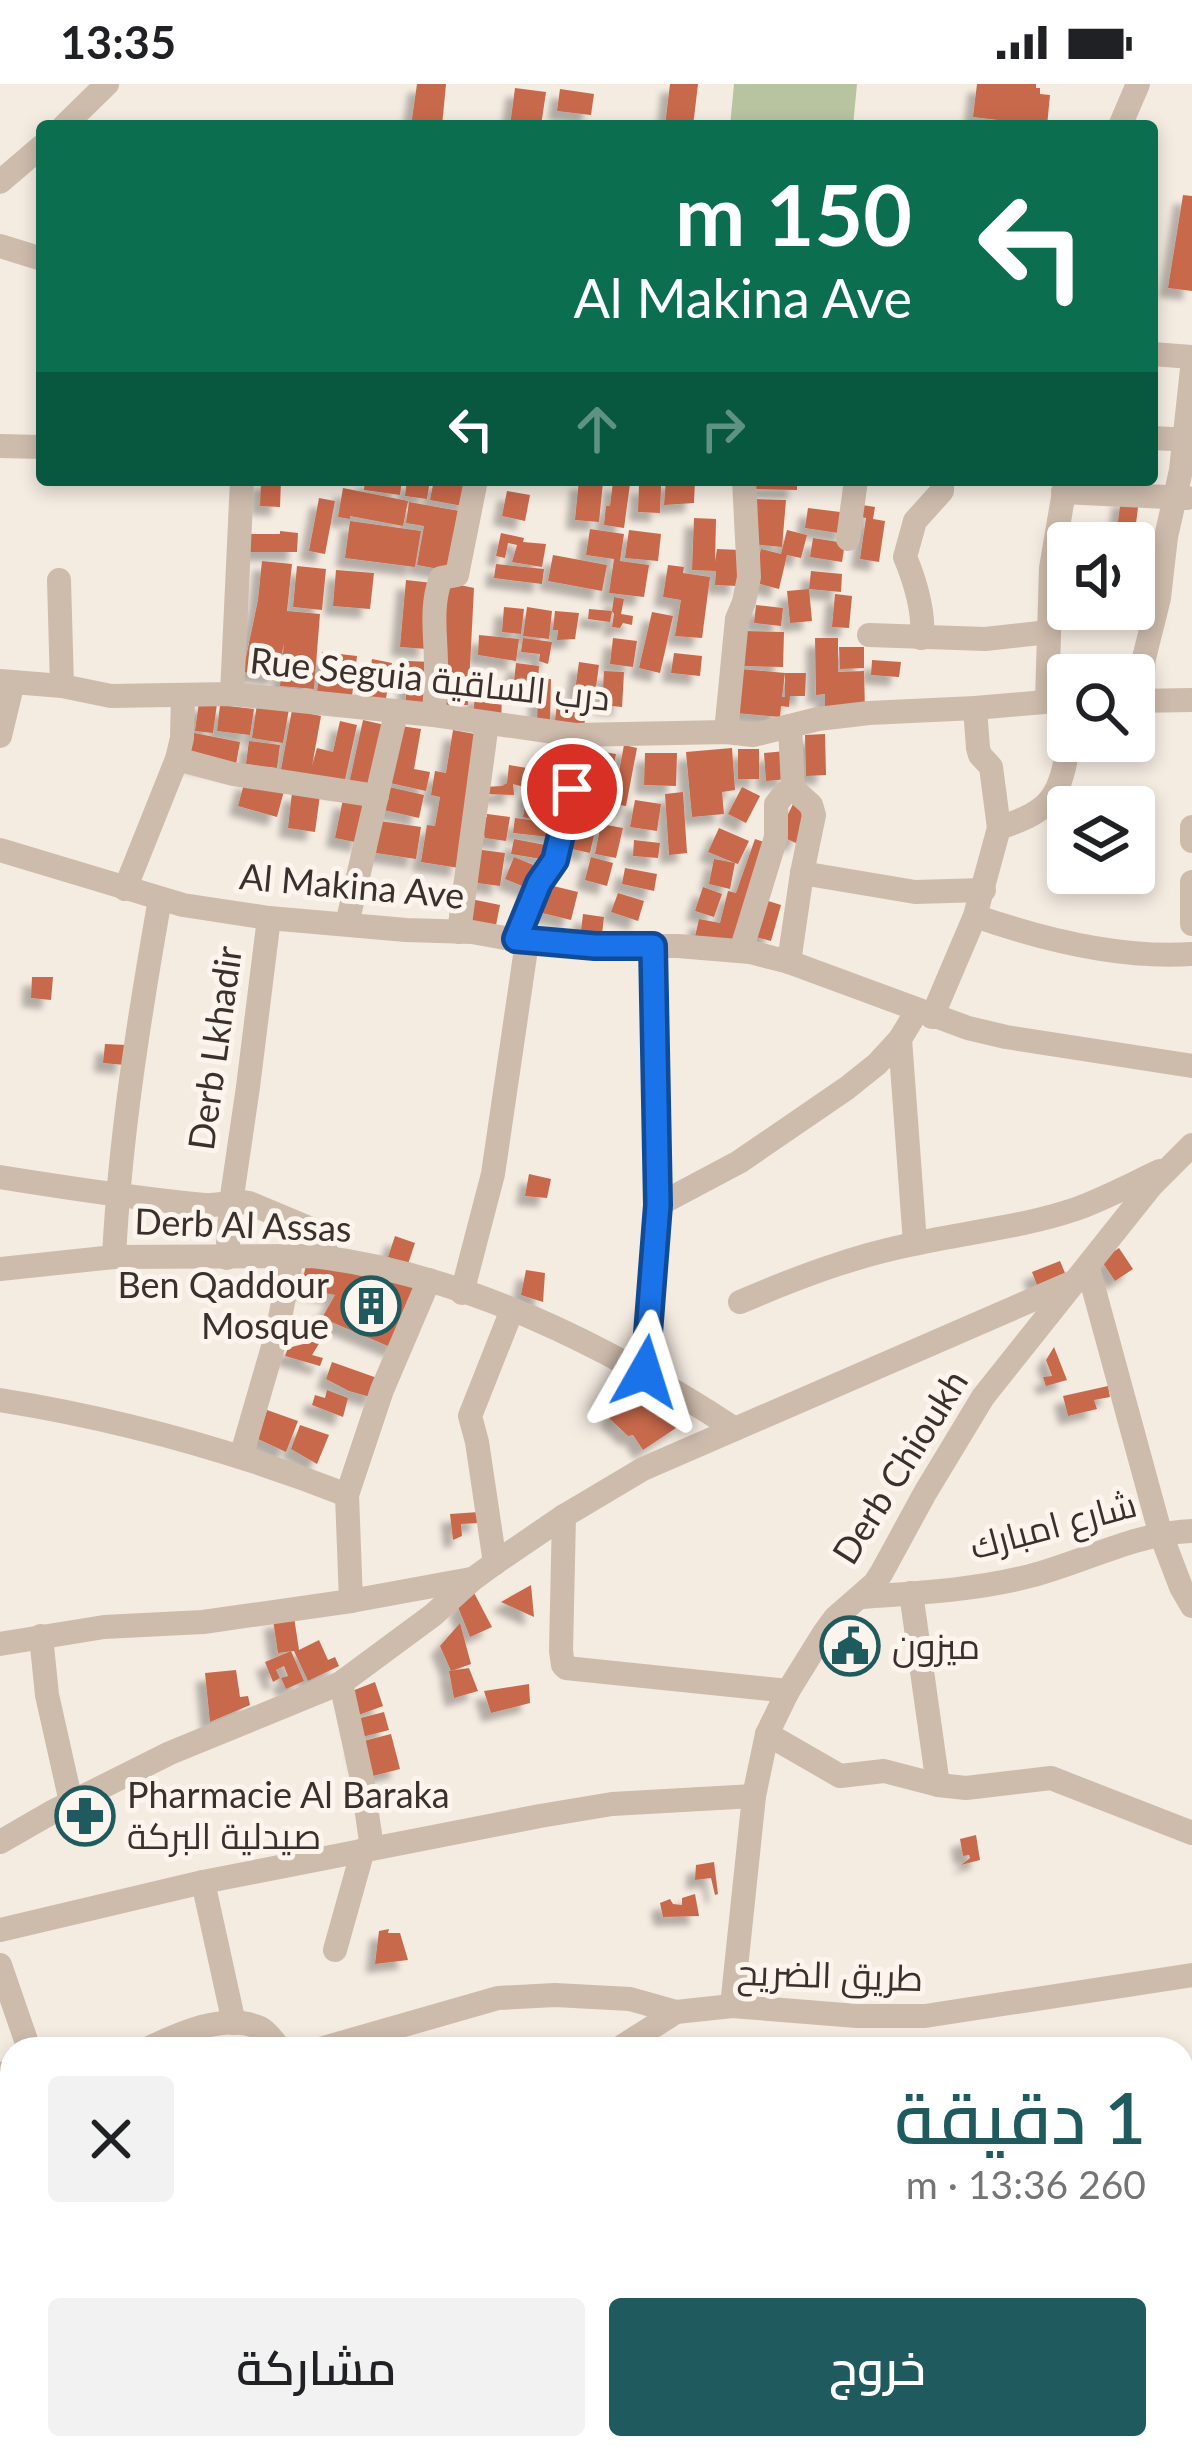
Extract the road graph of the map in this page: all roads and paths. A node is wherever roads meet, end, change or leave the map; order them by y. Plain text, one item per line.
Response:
1 (107, 84) edge
2 (1138, 84) edge
3 (70, 120) edge
4 (1123, 120) edge
5 (36, 151) edge
6 (0, 182) edge
7 (0, 246) edge
8 (36, 257) edge
9 (1158, 354) edge
10 (1192, 357) edge
11 (1192, 369) edge
12 (1158, 438) edge
13 (1188, 440) edge
14 (36, 442) edge
15 (0, 446) edge
16 (242, 486) edge
17 (475, 486) edge
18 (744, 486) edge
19 (855, 486) edge
20 (942, 486) edge
21 (1065, 486) edge
22 (1184, 498) edge
23 (848, 539) dead end
24 (59, 580) dead end
25 (1048, 632) junction
26 (869, 634) dead end
27 (921, 638) junction
28 (1051, 654) edge
29 (1145, 654) edge
30 (6, 681) edge
31 (62, 686) junction
32 (232, 694) junction
33 (183, 695) junction
34 (1192, 700) edge
35 (1047, 701) edge
36 (1155, 701) edge
37 (975, 708) junction
38 (396, 713) junction
39 (434, 715) junction
40 (487, 723) junction
41 (790, 726) junction
42 (726, 732) junction
43 (574, 735) junction
44 (0, 736) edge
45 (177, 759) junction
46 (1065, 762) edge
47 (793, 789) junction
48 (377, 796) junction
49 (1192, 827) edge
50 (999, 828) junction
51 (1192, 841) edge
52 (0, 850) edge
53 (802, 874) junction
54 (1192, 882) edge
55 (125, 889) junction
56 (984, 890) junction
57 (160, 899) junction
58 (975, 916) junction
59 (268, 918) junction
60 (347, 924) junction
61 (1192, 924) edge
62 (459, 932) junction
63 (522, 940) junction
64 (653, 946) junction
65 (741, 951) junction
66 (1192, 954) edge
67 (789, 962) junction
68 (924, 1013) junction
69 (900, 1039) junction
70 (1192, 1066) edge
71 (1192, 1145) edge
72 (1167, 1168) junction
73 (0, 1177) edge
74 (117, 1196) junction
75 (231, 1203) junction
76 (658, 1205) junction
77 (915, 1244) junction
78 (113, 1257) junction
79 (292, 1257) junction
80 (227, 1258) junction
81 (330, 1258) junction
82 (0, 1269) edge
83 (1083, 1274) junction
84 (429, 1280) junction
85 (462, 1293) junction
86 (740, 1303) dead end
87 (512, 1310) junction
88 (645, 1372) junction
89 (0, 1400) edge
90 (736, 1429) junction
91 (241, 1457) junction
92 (347, 1495) junction
93 (564, 1516) junction
94 (1192, 1531) edge
95 (1160, 1532) junction
96 (495, 1563) junction
97 (473, 1579) junction
98 (911, 1593) junction
99 (862, 1597) junction
100 (351, 1601) junction
101 (1192, 1606) edge
102 (41, 1636) junction
103 (0, 1644) edge
104 (341, 1683) junction
105 (788, 1691) junction
106 (767, 1734) junction
107 (938, 1785) junction
108 (754, 1796) junction
109 (71, 1802) junction
110 (1192, 1833) edge
111 (0, 1842) edge
112 (367, 1849) junction
113 (203, 1882) junction
114 (0, 1930) edge
115 (335, 1950) dead end
116 (0, 1964) edge
117 (1192, 1975) edge
118 (732, 2006) junction
119 (676, 2012) junction
120 (234, 2024) junction
121 (25, 2037) edge
122 (178, 2037) edge
123 (268, 2037) edge
124 (362, 2037) edge
125 (637, 2037) edge

1 - 3 street
2 - 4 street
5 - 6 street
7 - 8 street
9 - 10 street
11 - 13 street
12 - 13 street
13 - 22 street
14 - 15 street
16 - 32 street
17 - 39 street
18 - 42 street
19 - 23 street
20 - 27 street
21 - 22 street
21 - 25 street
22 - 29 street
24 - 31 street
25 - 27 street
25 - 28 street
26 - 27 street
30 - 31 street, Rue Seguia درب الساقية
30 - 44 street
31 - 33 street, Rue Seguia درب الساقية
32 - 33 street, Rue Seguia درب الساقية
32 - 38 street, Rue Seguia درب الساقية
33 - 45 street
34 - 36 street
35 - 37 street, Rue Seguia درب الساقية
37 - 41 street, Rue Seguia درب الساقية
37 - 50 street
38 - 39 street, Rue Seguia درب الساقية
38 - 48 street
39 - 40 street, Rue Seguia درب الساقية
40 - 43 street, Rue Seguia درب الساقية
40 - 62 street
41 - 42 street, Rue Seguia درب الساقية
41 - 47 street
42 - 43 street, Rue Seguia درب الساقية
43 - 63 street
45 - 48 street
45 - 55 street
46 - 50 street
47 - 53 street
47 - 65 street
48 - 60 street
49 - 51 street
50 - 56 street
52 - 55 street, Al Makina Ave
53 - 56 street
53 - 67 street
54 - 61 street
55 - 57 street, Al Makina Ave
56 - 58 street
57 - 59 street, Al Makina Ave
57 - 74 street
58 - 66 street
58 - 68 street
59 - 60 street, Al Makina Ave
59 - 75 street, Derb Lkhadir
60 - 62 street, Al Makina Ave
62 - 63 street, Al Makina Ave
63 - 64 street, Al Makina Ave
63 - 85 street
64 - 65 street, Al Makina Ave
64 - 76 street
65 - 67 street, Al Makina Ave
67 - 68 street, Al Makina Ave
68 - 69 street
68 - 70 street, Al Makina Ave
69 - 76 street
69 - 77 street
71 - 72 street, Derb Chioukh
72 - 77 street
72 - 83 street, Derb Chioukh
73 - 74 street
74 - 75 street
74 - 78 street
75 - 80 street, Derb Lkhadir
75 - 81 street
76 - 88 street
77 - 86 street
78 - 80 street, Derb Al Assas
78 - 82 street, Derb Al Assas
79 - 80 street, Derb Al Assas
79 - 81 street, Derb Al Assas
79 - 91 street
81 - 84 street, Derb Al Assas
83 - 90 street
83 - 95 street
83 - 99 street, Derb Chioukh
84 - 85 street, Derb Al Assas
84 - 92 street
85 - 87 street, Derb Al Assas
87 - 88 street, Derb Al Assas
87 - 96 street
88 - 90 street, Derb Al Assas
89 - 91 street
90 - 93 street
91 - 92 street
92 - 100 street
93 - 96 street
93 - 105 street
94 - 95 street, شارع امبارك
95 - 98 street, شارع امبارك
95 - 101 street
96 - 97 street
97 - 100 street
97 - 104 street
98 - 99 street, شارع امبارك
98 - 107 street
99 - 105 street, Derb Chioukh
100 - 102 street
102 - 103 street
102 - 109 street
104 - 109 street
104 - 112 street
105 - 106 street, Derb Chioukh
106 - 107 street
106 - 108 street, Derb Chioukh
107 - 110 street
108 - 112 street
108 - 118 street, Derb Chioukh
109 - 111 street
112 - 113 street
112 - 115 street
113 - 114 street
113 - 120 street
116 - 121 street
117 - 118 street, طريق الضريح
118 - 119 street, طريق الضريح
119 - 124 street
119 - 125 street, طريق الضريح
120 - 122 street
120 - 123 street

